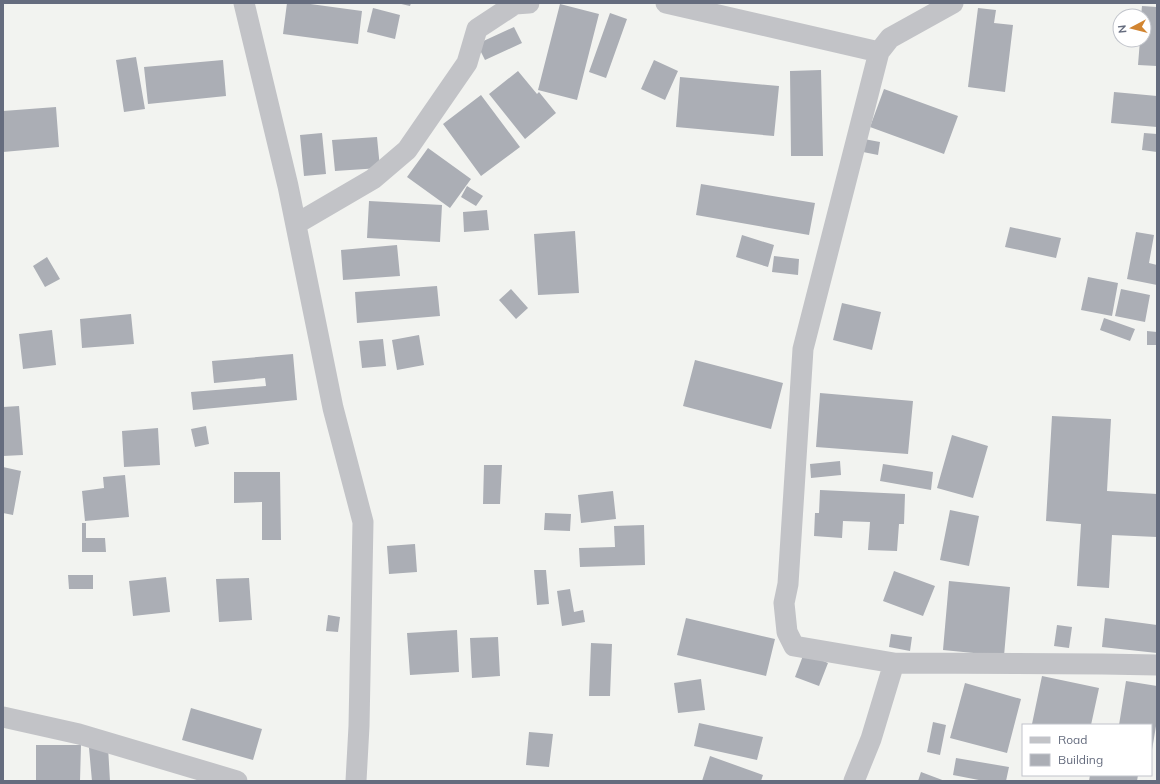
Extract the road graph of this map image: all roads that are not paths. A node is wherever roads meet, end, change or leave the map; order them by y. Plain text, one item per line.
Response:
1 (244, 3) edge
2 (529, 3) edge
3 (666, 3) edge
4 (953, 3) edge
5 (879, 52) junction
6 (296, 224) junction
7 (894, 663) junction
8 (1157, 665) edge
9 (3, 717) edge
10 (237, 781) edge
11 (356, 781) edge
12 (854, 781) edge

1 - 6 street
2 - 6 street
3 - 5 street
4 - 5 street
5 - 7 street
6 - 11 street
7 - 8 street
7 - 12 street
9 - 10 street

